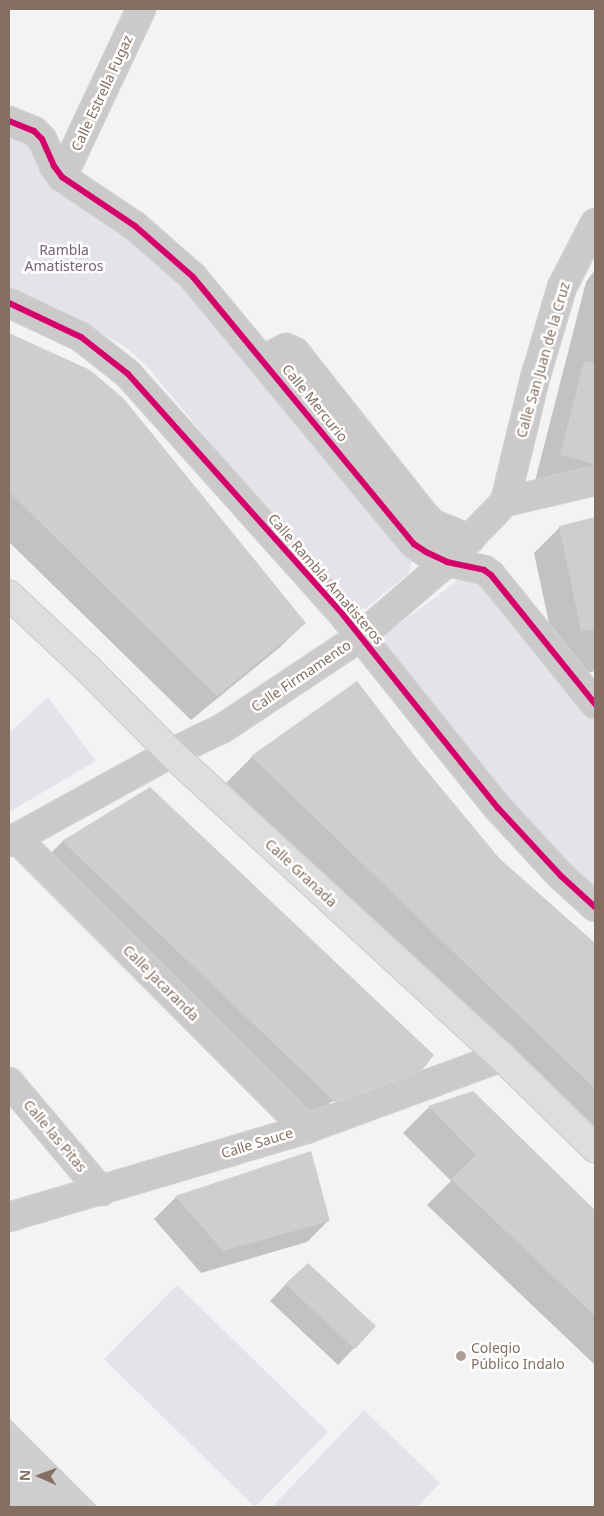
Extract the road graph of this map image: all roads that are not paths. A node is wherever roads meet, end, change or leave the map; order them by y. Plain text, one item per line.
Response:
1 (141, 9) edge
2 (9, 121) edge
3 (62, 177) junction
4 (595, 223) edge
5 (9, 303) edge
6 (263, 360) junction
7 (595, 481) edge
8 (505, 502) junction
9 (470, 539) junction
10 (448, 562) junction
11 (9, 595) edge
12 (360, 637) junction
13 (593, 698) edge
14 (171, 753) junction
15 (12, 840) edge
16 (595, 907) edge
17 (502, 1057) junction
18 (9, 1082) edge
19 (306, 1129) junction
20 (595, 1148) edge
21 (101, 1190) junction
22 (9, 1217) edge

1 - 3 street, Calle Estrella Fugaz
2 - 3 street, Calle Mercurio
3 - 6 street, Calle Mercurio
4 - 8 street, Calle San Juan de la Cruz
5 - 12 street, Calle Rambla Amatisteros
6 - 9 street
6 - 10 street, Calle Mercurio
7 - 8 street
8 - 9 street, Calle Firmamento
9 - 10 street, Calle Firmamento
10 - 12 street, Calle Firmamento
10 - 13 street, Calle Mercurio
11 - 14 main road, Calle Granada
12 - 14 street, Calle Firmamento
12 - 16 street, Calle Rambla Amatisteros
14 - 15 street, Calle Firmamento
14 - 17 main road, Calle Granada
15 - 19 street, Calle Jacaranda
17 - 19 street, Calle Sauce
17 - 20 main road, Calle Granada
18 - 21 street, Calle las Pitas
19 - 21 street, Calle Sauce
21 - 22 street, Calle Sauce

